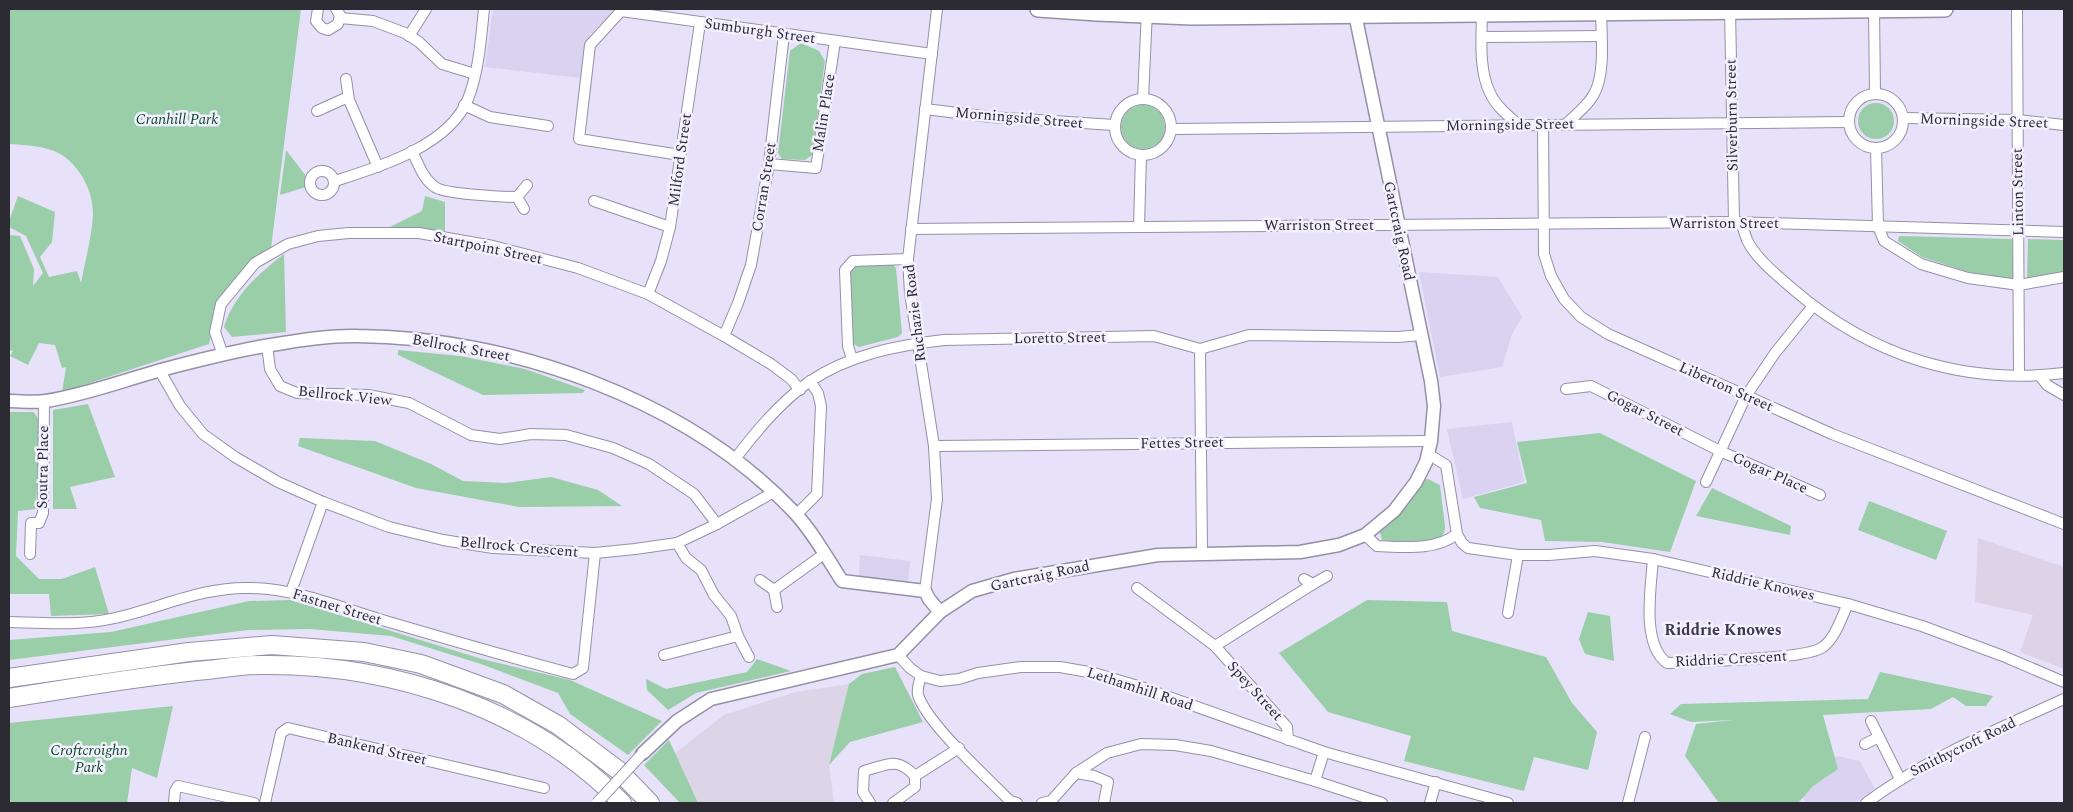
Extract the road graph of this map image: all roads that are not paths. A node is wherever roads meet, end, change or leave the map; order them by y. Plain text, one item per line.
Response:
1 (318, 9) edge
2 (426, 9) edge
3 (484, 9) edge
4 (937, 9) edge
5 (1038, 9) edge
6 (1874, 9) edge
7 (1945, 9) edge
8 (2017, 9) edge
9 (1730, 10) edge
10 (1482, 11) edge
11 (1540, 11) edge
12 (1601, 11) edge
13 (1147, 12) edge
14 (1354, 12) edge
15 (338, 13) edge
16 (700, 23) junction
17 (784, 34) junction
18 (409, 36) junction
19 (1601, 36) junction
20 (1482, 37) junction
21 (835, 41) junction
22 (932, 54) junction
23 (475, 74) junction
24 (346, 79) dead end
25 (1875, 94) junction
26 (348, 98) junction
27 (1143, 99) junction
28 (464, 105) junction
29 (925, 109) junction
30 (317, 111) dead end
31 (1903, 118) junction
32 (2017, 120) junction
33 (1849, 122) junction
34 (1733, 123) junction
35 (1565, 124) junction
36 (1114, 125) junction
37 (1519, 125) junction
38 (1543, 125) junction
39 (2064, 125) edge
40 (548, 126) dead end
41 (1377, 126) junction
42 (1171, 129) junction
43 (1876, 148) junction
44 (412, 151) junction
45 (680, 155) junction
46 (1141, 155) junction
47 (769, 164) junction
48 (378, 167) junction
49 (335, 181) dead end
50 (527, 185) dead end
51 (517, 197) junction
52 (594, 201) dead end
53 (524, 209) dead end
54 (1738, 222) junction
55 (1543, 224) junction
56 (1397, 225) junction
57 (1139, 226) junction
58 (1878, 226) junction
59 (670, 227) junction
60 (911, 229) junction
61 (2019, 230) junction
62 (2064, 232) edge
63 (908, 259) junction
64 (2064, 277) edge
65 (2019, 285) junction
66 (648, 294) junction
67 (1813, 306) junction
68 (1420, 335) junction
69 (724, 336) junction
70 (917, 343) junction
71 (267, 345) junction
72 (1200, 349) junction
73 (223, 355) junction
74 (852, 359) junction
75 (160, 371) junction
76 (2064, 373) edge
77 (2019, 376) junction
78 (2040, 376) junction
79 (810, 382) junction
80 (800, 390) junction
81 (1566, 390) dead end
82 (2064, 395) edge
83 (1746, 396) junction
84 (9, 401) edge
85 (44, 401) junction
86 (1201, 443) junction
87 (934, 446) junction
88 (1720, 451) junction
89 (1428, 452) junction
90 (735, 459) junction
91 (1706, 482) dead end
92 (774, 492) junction
93 (1820, 495) dead end
94 (323, 502) junction
95 (796, 515) junction
96 (717, 524) junction
97 (2064, 524) edge
98 (1368, 533) junction
99 (1457, 534) junction
100 (677, 542) junction
101 (595, 553) junction
102 (1202, 553) junction
103 (30, 554) dead end
104 (824, 554) junction
105 (1518, 555) junction
106 (1652, 559) junction
107 (1327, 576) dead end
108 (760, 580) dead end
109 (1137, 588) dead end
110 (774, 590) junction
111 (925, 591) junction
112 (291, 592) junction
113 (1848, 604) junction
114 (777, 607) dead end
115 (940, 612) junction
116 (1508, 613) dead end
117 (9, 622) edge
118 (738, 636) junction
119 (1215, 646) junction
120 (664, 655) dead end
121 (898, 655) junction
122 (749, 657) dead end
123 (921, 676) junction
124 (9, 678) edge
125 (2064, 682) edge
126 (9, 698) edge
127 (2064, 699) edge
128 (1872, 720) dead end
129 (1644, 737) dead end
130 (1879, 737) junction
131 (1288, 740) junction
132 (1865, 744) dead end
133 (959, 748) junction
134 (1324, 752) junction
135 (642, 754) joint
136 (1076, 773) junction
137 (915, 776) junction
138 (1900, 779) junction
139 (1315, 781) junction
140 (1436, 782) junction
141 (544, 788) dead end
142 (174, 803) edge
143 (254, 803) edge
144 (265, 803) edge
145 (597, 803) edge
146 (622, 803) edge
147 (650, 803) edge
148 (870, 803) edge
149 (892, 803) edge
150 (1017, 803) edge
151 (1042, 803) edge
152 (1104, 803) edge
153 (1382, 803) edge
154 (1430, 803) edge
155 (1508, 803) edge
156 (1628, 803) edge
157 (1866, 803) edge

1 - 15 street
2 - 18 street
3 - 23 street
4 - 22 street, Ruchazie Road
5 - 13 main road
6 - 7 main road
6 - 9 main road
6 - 25 street
8 - 32 street, Linton Street
9 - 12 main road
9 - 34 street, Silverburn Street
10 - 11 main road
10 - 14 main road
10 - 20 street
11 - 12 main road
12 - 19 street
13 - 14 main road
13 - 27 street
14 - 41 street, Gartcraig Road
15 - 18 street
16 - 17 street, Sumburgh Street
16 - 45 street, Milford Street
16 - 45 street, Sumburgh Street
17 - 21 street, Sumburgh Street
17 - 47 street, Corran Street
18 - 23 street
19 - 20 street
19 - 35 street
20 - 37 street
21 - 22 street, Sumburgh Street
21 - 47 street, Malin Place
22 - 29 street, Ruchazie Road
23 - 28 street
24 - 26 street
25 - 31 street
25 - 33 street
26 - 30 street
26 - 48 street
27 - 36 street
27 - 42 street
28 - 40 street
28 - 44 street
29 - 36 street, Morningside Street
29 - 60 street, Ruchazie Road
31 - 32 street, Morningside Street
31 - 43 street
32 - 39 street, Morningside Street
32 - 61 street, Linton Street
33 - 34 street, Morningside Street
33 - 43 street
34 - 35 street, Morningside Street
34 - 54 street, Silverburn Street
35 - 38 street, Morningside Street
36 - 46 street
37 - 38 street, Morningside Street
37 - 41 street, Morningside Street
38 - 55 street, Liberton Street
41 - 42 street, Morningside Street
41 - 56 street, Gartcraig Road
42 - 46 street
43 - 58 street
44 - 48 street
44 - 51 street
45 - 59 street, Milford Street
46 - 57 street
47 - 69 street, Corran Street
48 - 49 street
50 - 51 street
51 - 53 street
52 - 59 street
54 - 55 street, Warriston Street
54 - 58 street, Warriston Street
54 - 67 street
55 - 56 street, Warriston Street
55 - 83 street, Liberton Street
56 - 57 street, Warriston Street
56 - 68 street, Gartcraig Road
57 - 60 street, Warriston Street
58 - 61 street, Warriston Street
58 - 65 street
59 - 66 street, Milford Street
60 - 63 street, Ruchazie Road
61 - 62 street, Warriston Street
61 - 65 street, Linton Street
63 - 70 street, Ruchazie Road
63 - 74 street
64 - 65 street
65 - 77 street, Linton Street
66 - 69 street, Startpoint Street
66 - 73 street, Startpoint Street
67 - 77 street
67 - 83 street
68 - 72 street
68 - 89 street, Gartcraig Road
69 - 80 street, Startpoint Street
70 - 72 street, Loretto Street
70 - 74 street, Loretto Street
70 - 87 street, Ruchazie Road
71 - 73 street, Bellrock Street
71 - 90 street, Bellrock Street
71 - 96 street, Bellrock View
72 - 86 street
73 - 75 street, Bellrock Street
74 - 79 street, Loretto Street
75 - 85 street, Bellrock Street
75 - 94 street, Bellrock Crescent
76 - 78 street
77 - 78 street
78 - 82 street
79 - 80 street, Loretto Street
79 - 95 street
80 - 90 street, Loretto Street
81 - 88 street, Gogar Street
83 - 88 street
83 - 97 street, Liberton Street
84 - 85 street, Bellrock Street
85 - 103 street, Soutra Place
86 - 87 street, Fettes Street
86 - 89 street, Fettes Street
86 - 102 street
87 - 111 street, Ruchazie Road
88 - 91 street
88 - 93 street, Gogar Place
89 - 98 street, Gartcraig Road
89 - 99 street
90 - 92 street, Bellrock Street
92 - 95 street, Bellrock Street
92 - 96 street, Bellrock Crescent
94 - 101 street, Bellrock Crescent
94 - 112 street
95 - 104 street, Bellrock Street
96 - 100 street, Bellrock Crescent
98 - 99 street
98 - 102 street, Gartcraig Road
99 - 105 street, Riddrie Knowes
100 - 101 street, Bellrock Crescent
100 - 118 street
101 - 112 street, Fastnet Street
102 - 115 street, Gartcraig Road
104 - 110 street
104 - 111 street, Bellrock Street
105 - 106 street, Riddrie Knowes
105 - 116 street
106 - 113 street, Riddrie Knowes
106 - 113 street, Riddrie Crescent
107 - 119 street, Spey Street
108 - 110 street
109 - 119 street, Spey Street
110 - 114 street
111 - 115 street
112 - 117 street, Fastnet Street
113 - 125 street, Riddrie Knowes
115 - 121 street, Gartcraig Road
118 - 120 street
118 - 122 street
119 - 131 street, Spey Street
121 - 123 street
121 - 135 street
123 - 131 street, Lethamhill Road
123 - 133 street
124 - 147 highway
126 - 146 highway
127 - 138 street, Smithycroft Road
128 - 130 street
129 - 156 street
130 - 132 street
130 - 138 street
131 - 134 street, Lethamhill Road
133 - 137 street
133 - 150 street
134 - 139 street
134 - 140 street, Lethamhill Road
135 - 145 street, bridge
136 - 139 street
136 - 151 street
136 - 152 street
137 - 148 street
137 - 149 street
138 - 157 street, Smithycroft Road
139 - 153 street
140 - 154 street
140 - 155 street, Lethamhill Road
141 - 144 street, Bankend Street
142 - 143 street

